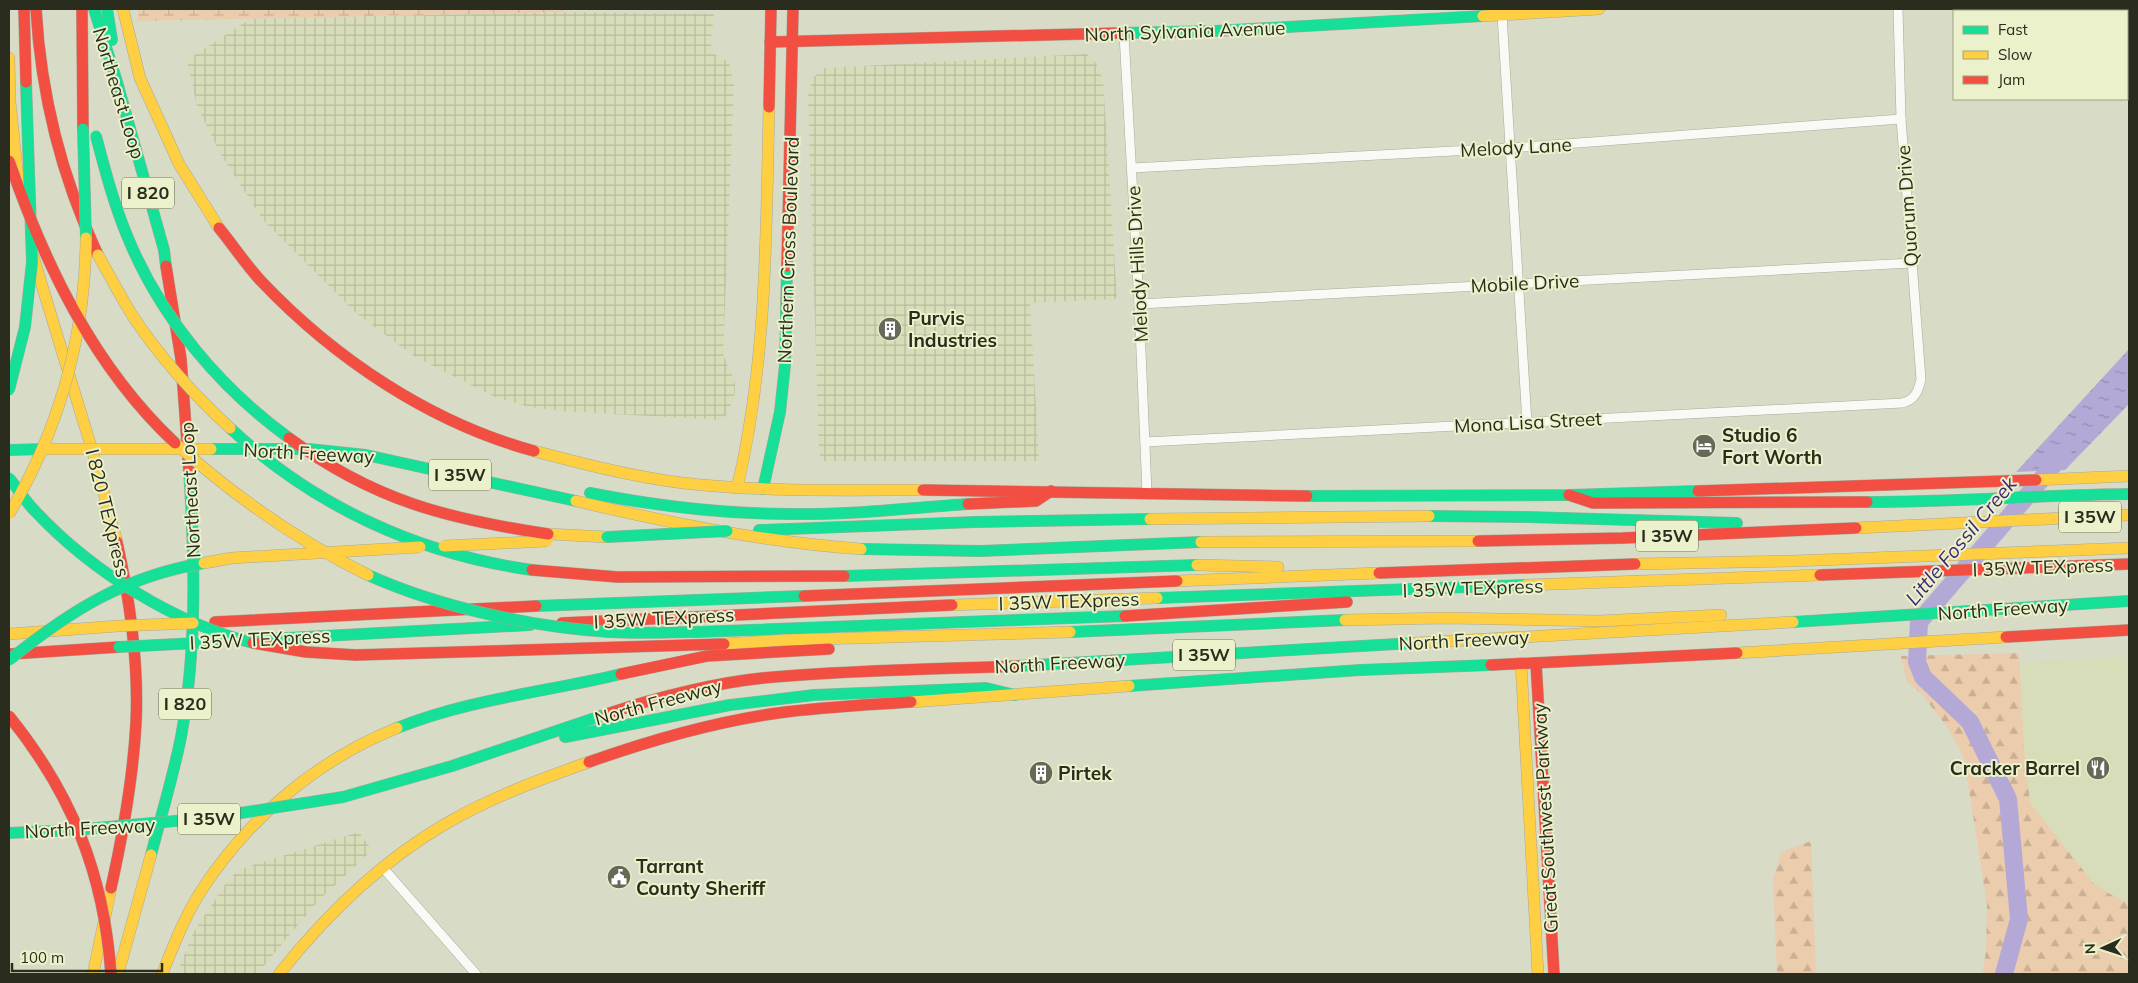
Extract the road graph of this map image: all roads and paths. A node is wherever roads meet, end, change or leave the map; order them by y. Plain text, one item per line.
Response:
1 (24, 9) edge
2 (36, 9) edge
3 (82, 9) edge
4 (94, 9) edge
5 (108, 9) edge
6 (123, 9) edge
7 (770, 9) edge
8 (792, 9) edge
9 (1599, 9) edge
10 (1898, 9) edge
11 (1502, 15) junction
12 (82, 28) junction
13 (1124, 34) junction
14 (770, 42) junction
15 (792, 42) junction
16 (9, 58) edge
17 (117, 82) junction
18 (1901, 119) junction
19 (1510, 148) junction
20 (9, 161) edge
21 (1132, 168) junction
22 (766, 243) junction
23 (788, 246) junction
24 (1912, 263) junction
25 (1520, 284) junction
26 (1139, 304) junction
27 (9, 390) edge
28 (1911, 401) joint
29 (1527, 423) junction
30 (1145, 442) junction
31 (9, 450) edge
32 (2129, 476) edge
33 (9, 478) edge
34 (737, 488) junction
35 (763, 489) junction
36 (1051, 491) junction
37 (1147, 493) junction
38 (2129, 494) edge
39 (1569, 495) junction
40 (554, 496) junction
41 (9, 514) edge
42 (2129, 515) edge
43 (1785, 531) junction
44 (607, 537) junction
45 (2129, 548) edge
46 (2129, 564) edge
47 (1354, 574) junction
48 (1563, 585) junction
49 (2129, 601) edge
50 (1878, 617) junction
51 (2129, 630) edge
52 (9, 634) edge
53 (954, 635) junction
54 (9, 654) edge
55 (9, 660) edge
56 (1536, 662) junction
57 (1522, 663) junction
58 (1015, 696) junction
59 (9, 716) edge
60 (542, 736) junction
61 (9, 833) edge
62 (384, 869) junction
63 (92, 974) edge
64 (111, 974) edge
65 (118, 974) edge
66 (162, 974) edge
67 (279, 974) edge
68 (476, 974) edge
69 (1538, 974) edge
70 (1554, 974) edge

1 - 27 main road, bridge
2 - 47 main road, bridge
3 - 12 main road
4 - 17 main road, Northeast Loop / I 820
5 - 17 main road
6 - 34 main road
7 - 14 main road, Northern Cross Boulevard
8 - 15 main road, Northern Cross Boulevard
9 - 11 main road, North Sylvania Avenue
10 - 18 street, Quorum Drive
11 - 13 main road, North Sylvania Avenue
11 - 19 street
12 - 41 main road, bridge
12 - 44 main road, bridge
13 - 15 main road, North Sylvania Avenue
13 - 21 street, Melody Hills Drive
14 - 15 main road, North Sylvania Avenue
14 - 22 main road, Northern Cross Boulevard
15 - 23 main road, Northern Cross Boulevard
16 - 63 main road, I 820 TEXpress
17 - 65 main road, Northeast Loop / I 820
18 - 19 street, Melody Lane
18 - 24 street, Quorum Drive
19 - 21 street, Melody Lane
19 - 25 street
20 - 48 main road, bridge
21 - 26 street, Melody Hills Drive
22 - 23 main road
22 - 34 main road, Northern Cross Boulevard
23 - 35 main road, Northern Cross Boulevard
24 - 25 street, Mobile Drive
24 - 28 street, Quorum Drive
25 - 26 street, Mobile Drive
25 - 29 street
26 - 30 street, Melody Hills Drive
28 - 29 street, Mona Lisa Street
29 - 30 street, Mona Lisa Street
30 - 37 street, Melody Hills Drive
31 - 40 main road, North Freeway / I 35W, bridge
32 - 39 main road
33 - 53 main road, bridge
34 - 35 main road
35 - 36 main road
36 - 37 main road
36 - 40 main road
37 - 39 main road
38 - 39 main road
40 - 43 main road, North Freeway / I 35W
42 - 43 main road, North Freeway / I 35W
43 - 44 main road, bridge
44 - 55 main road, bridge
45 - 47 main road, I 35W TEXpress
46 - 48 main road, I 35W TEXpress
47 - 52 main road, I 35W TEXpress, bridge
48 - 54 main road, I 35W TEXpress, bridge
49 - 50 main road, North Freeway / I 35W
50 - 53 main road
50 - 60 main road, North Freeway / I 35W
51 - 56 main road, North Freeway
53 - 66 main road
56 - 57 main road, North Freeway
56 - 70 main road, Great Southwest Parkway
57 - 58 main road, North Freeway
57 - 69 main road, Great Southwest Parkway
58 - 60 main road
58 - 62 main road, North Freeway
59 - 64 main road, bridge
60 - 61 main road, North Freeway / I 35W, bridge
62 - 67 main road, North Freeway
62 - 68 street

